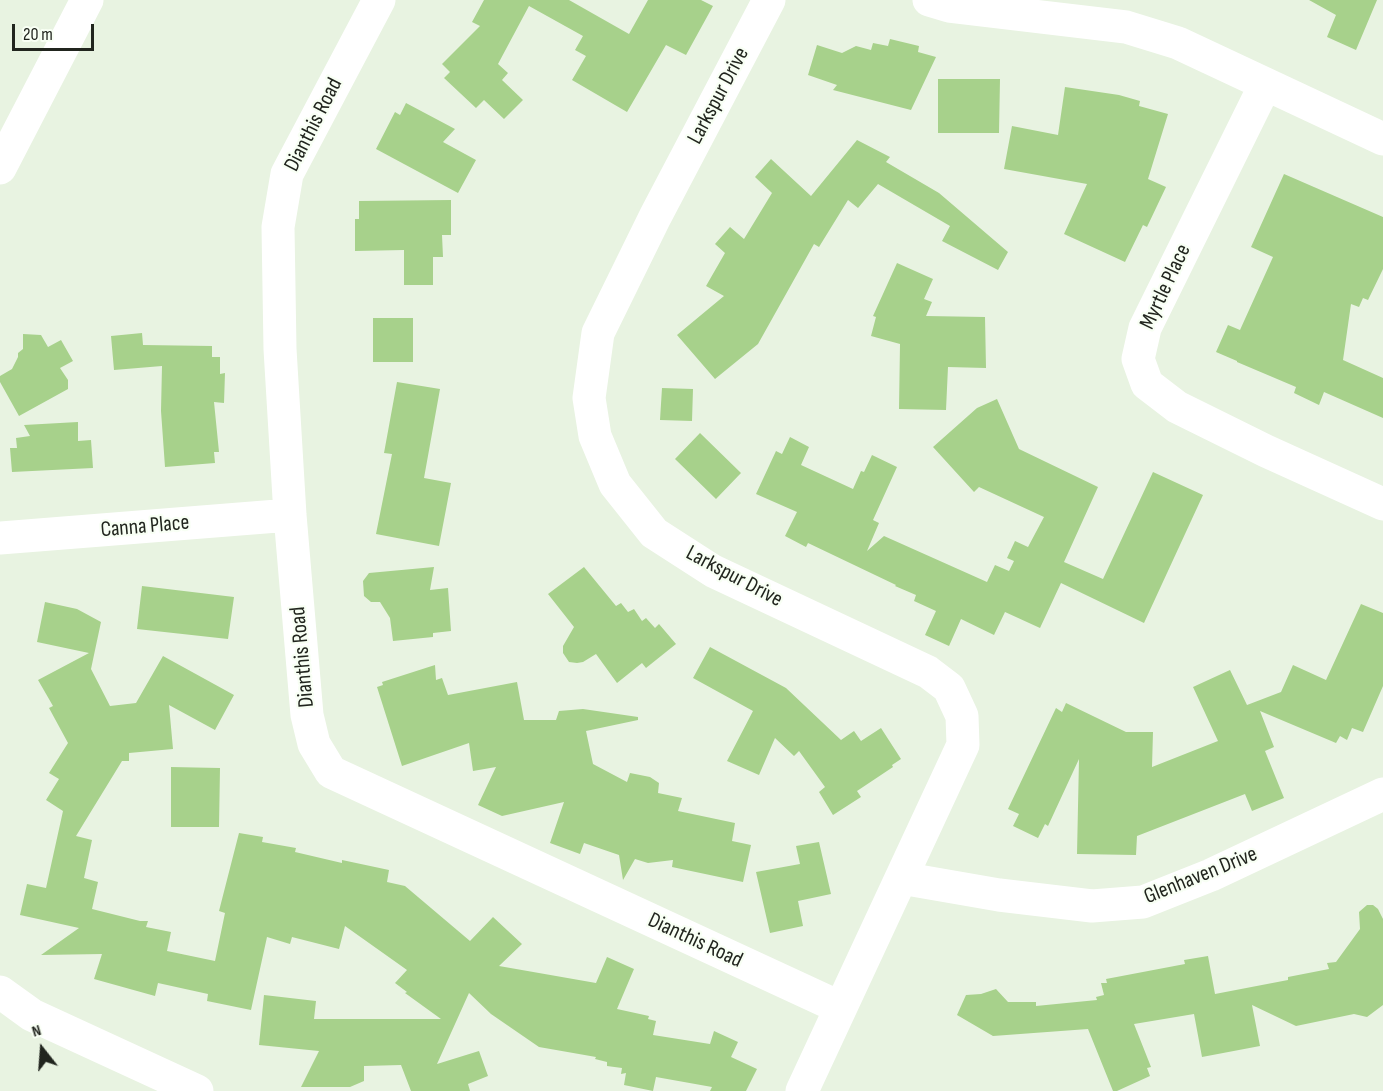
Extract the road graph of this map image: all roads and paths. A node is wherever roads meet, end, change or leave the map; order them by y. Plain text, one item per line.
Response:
1 (87, 0) edge
2 (379, 0) edge
3 (769, 0) edge
4 (929, 0) edge
5 (1265, 85) junction
6 (1383, 139) edge
7 (0, 168) edge
8 (1383, 504) edge
9 (290, 515) junction
10 (0, 538) edge
11 (1383, 794) edge
12 (901, 878) junction
13 (0, 992) edge
14 (839, 1007) junction
15 (196, 1091) edge
16 (802, 1091) edge

1 - 7 street
2 - 9 street, Dianthis Road
3 - 12 street, Larkspur Drive
4 - 5 street
5 - 6 street
5 - 8 street, Myrtle Place
9 - 10 street, Canna Place
9 - 14 street, Dianthis Road
11 - 12 street, Glenhaven Drive
12 - 14 street, Larkspur Drive
13 - 15 street
14 - 16 street, Larkspur Drive

